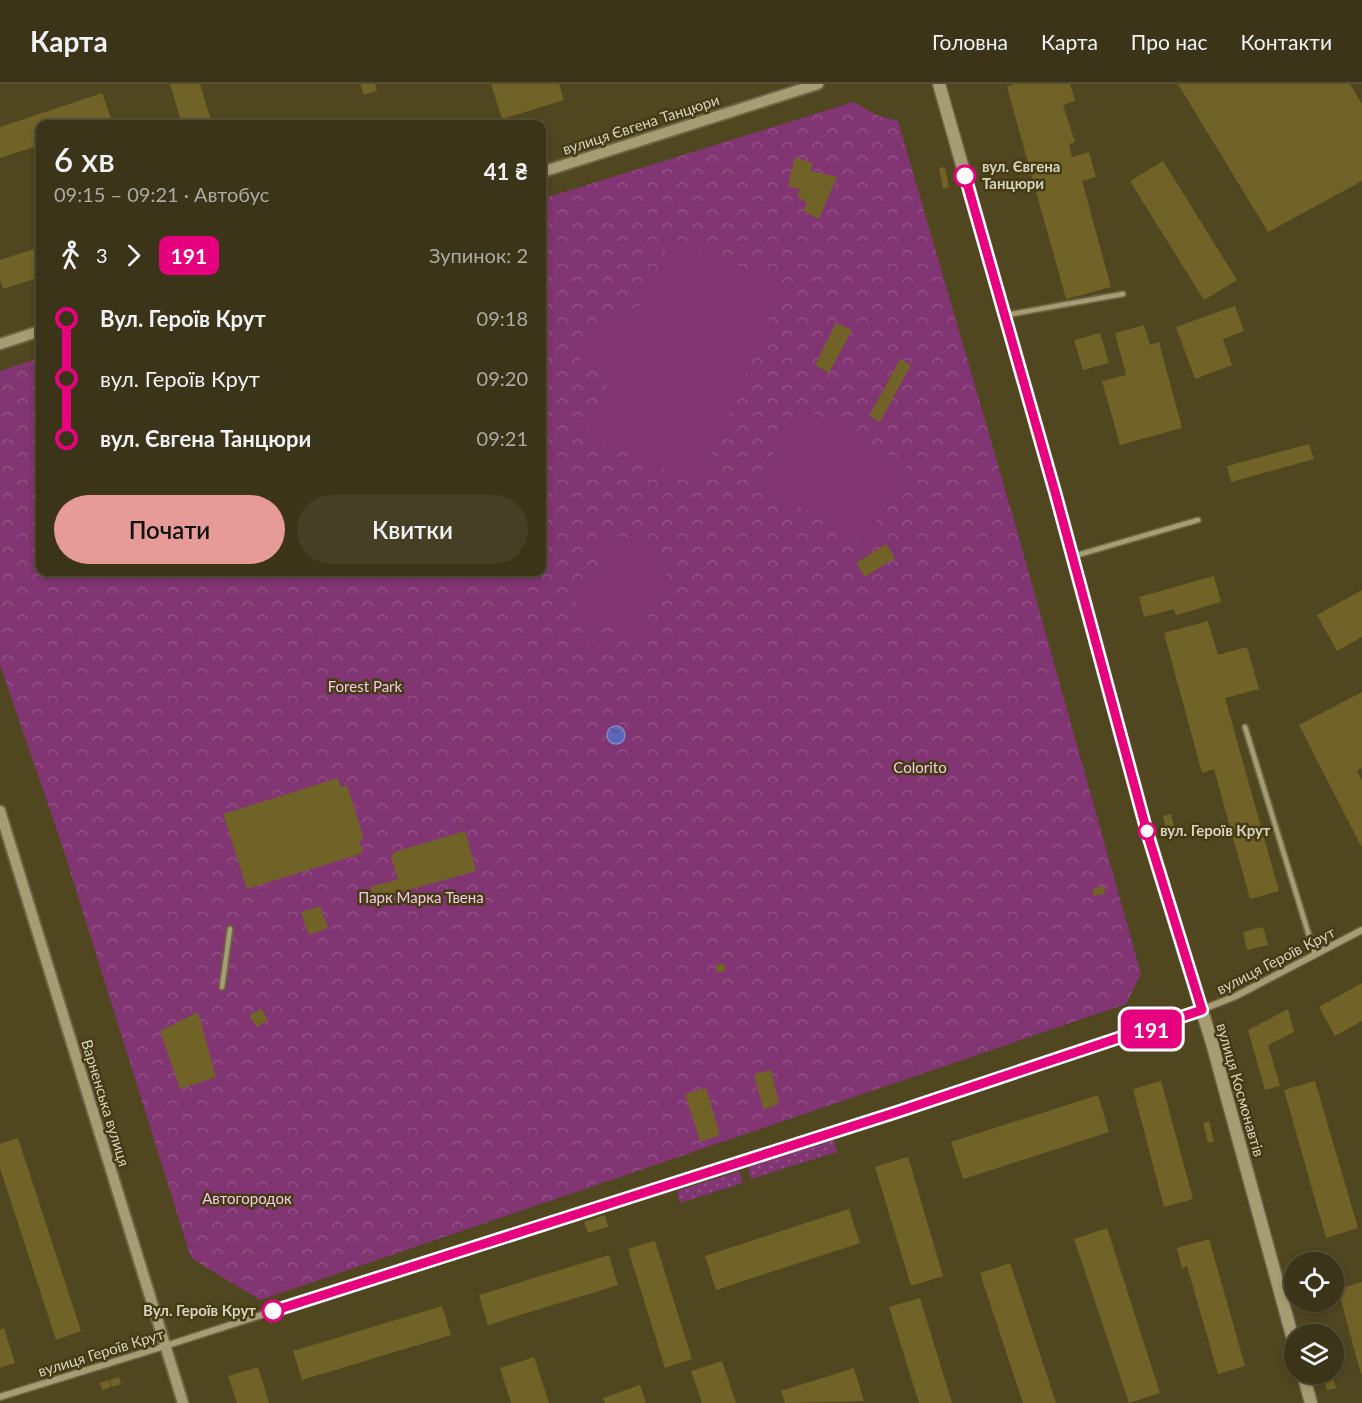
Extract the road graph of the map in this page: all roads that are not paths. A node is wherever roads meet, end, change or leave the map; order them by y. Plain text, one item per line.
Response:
1 (818, 84) edge
2 (939, 84) edge
3 (546, 171) edge
4 (1123, 294) dead end
5 (1003, 316) junction
6 (36, 333) edge
7 (0, 344) edge
8 (1198, 520) dead end
9 (1072, 557) junction
10 (1245, 727) dead end
11 (0, 811) edge
12 (230, 929) dead end
13 (1362, 930) edge
14 (1315, 955) junction
15 (222, 987) dead end
16 (1202, 1010) junction
17 (1289, 1324) edge
18 (165, 1346) junction
19 (1306, 1384) edge
20 (0, 1397) edge
21 (183, 1403) edge
22 (1311, 1403) edge

1 - 3 street, вулиця Євгена Танцюри
2 - 5 main road, вулиця Космонавтів
4 - 5 lane
5 - 9 main road, вулиця Космонавтів
6 - 7 street
8 - 9 lane
9 - 16 main road, вулиця Космонавтів
10 - 14 lane
11 - 18 street, Варненська вулиця
12 - 15 lane
13 - 14 street, вулиця Героїв Крут
14 - 16 street, вулиця Героїв Крут
16 - 17 main road, вулиця Космонавтів
16 - 18 street, вулиця Героїв Крут
18 - 20 street, вулиця Героїв Крут
18 - 21 street, Варненська вулиця
19 - 22 main road

